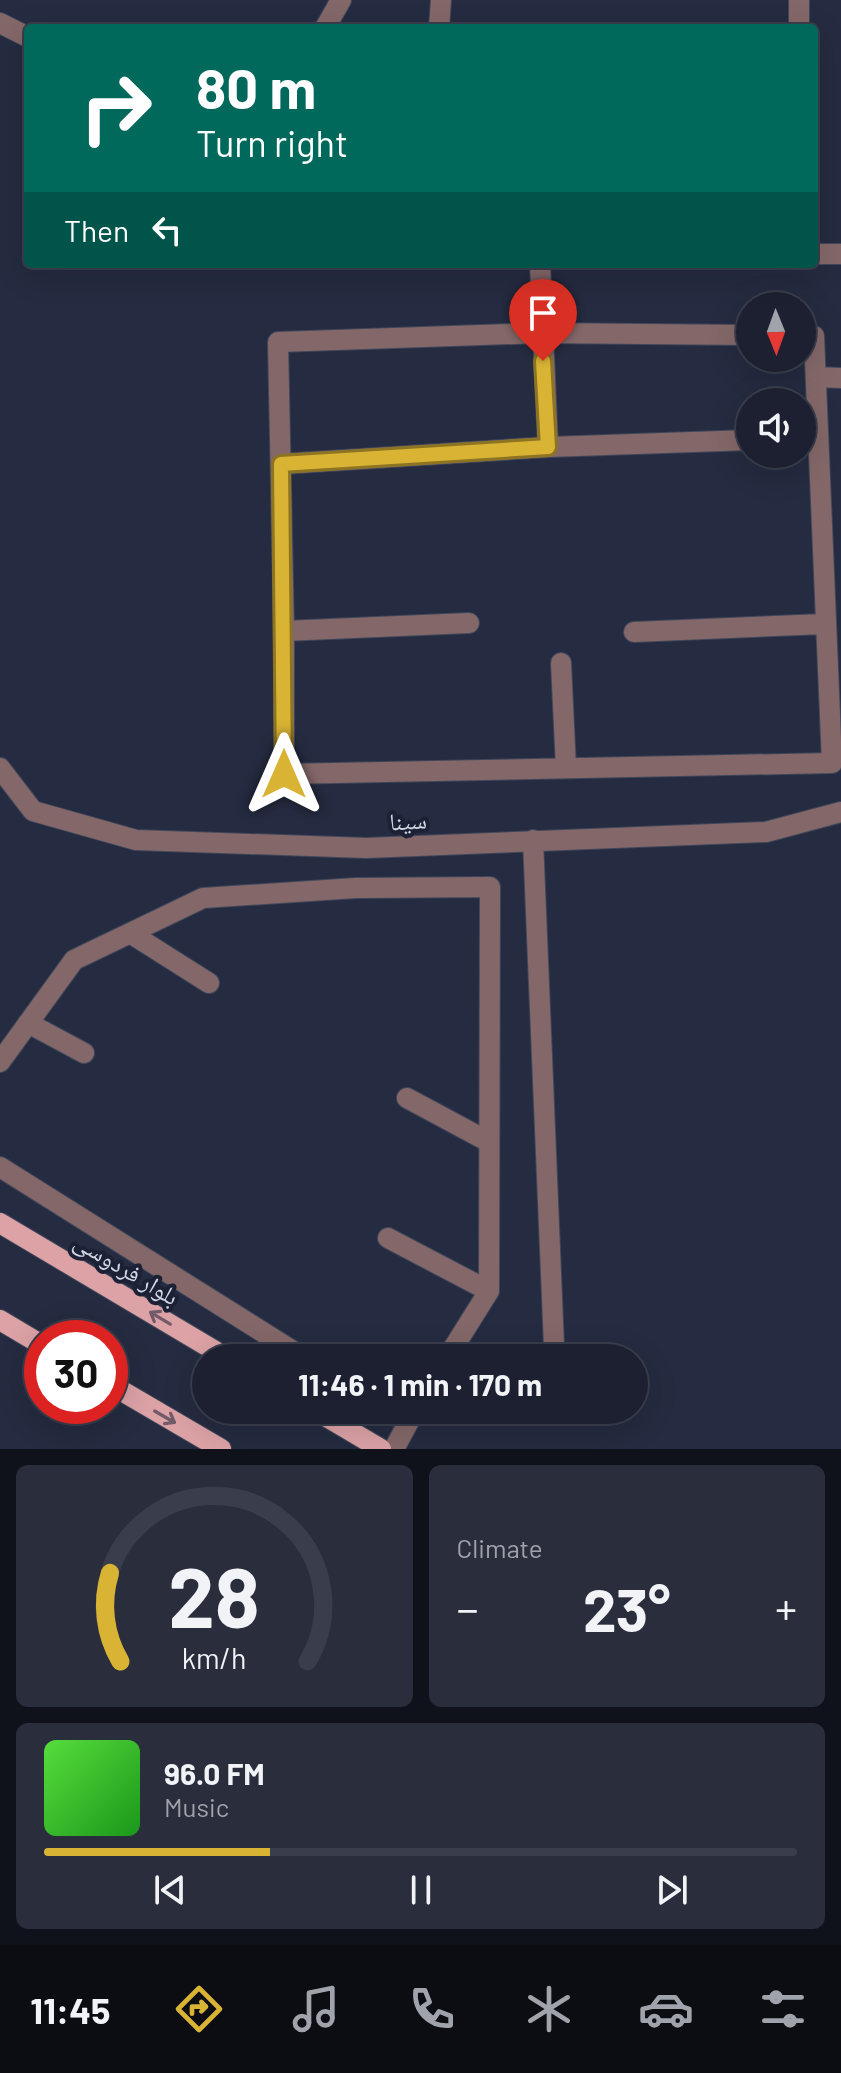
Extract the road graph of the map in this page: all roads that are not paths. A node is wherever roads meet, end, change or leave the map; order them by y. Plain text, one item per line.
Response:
1 (341, 0) edge
2 (441, 0) edge
3 (799, 0) edge
4 (0, 23) edge
5 (327, 24) edge
6 (439, 24) edge
7 (799, 24) edge
8 (24, 35) edge
9 (818, 254) edge
10 (841, 254) edge
11 (540, 268) edge
12 (541, 333) junction
13 (736, 335) edge
14 (816, 372) edge
15 (816, 377) junction
16 (841, 378) edge
17 (815, 388) edge
18 (736, 440) edge
19 (548, 447) junction
20 (281, 464) junction
21 (815, 468) edge
22 (841, 503) edge
23 (820, 504) junction
24 (831, 550) edge
25 (469, 623) dead end
26 (824, 624) junction
27 (284, 631) junction
28 (634, 632) dead end
29 (561, 663) dead end
30 (0, 768) edge
31 (566, 768) junction
32 (841, 812) edge
33 (533, 840) junction
34 (130, 933) junction
35 (209, 983) dead end
36 (28, 1023) junction
37 (84, 1053) dead end
38 (0, 1062) edge
39 (407, 1098) dead end
40 (489, 1142) junction
41 (0, 1167) edge
42 (0, 1223) edge
43 (388, 1238) dead end
44 (489, 1291) junction
45 (0, 1320) edge
46 (24, 1334) edge
47 (203, 1344) edge
48 (282, 1344) edge
49 (456, 1344) edge
50 (554, 1344) edge
51 (128, 1395) edge
52 (339, 1424) edge
53 (407, 1424) edge
54 (221, 1449) edge
55 (381, 1449) edge
56 (394, 1449) edge

1 - 5 street
2 - 6 street
3 - 7 street
4 - 8 street
9 - 10 street
11 - 12 street
12 - 13 street
12 - 19 street
12 - 20 street
14 - 15 street
15 - 16 street
15 - 17 street
18 - 19 street
19 - 20 street
20 - 27 street
21 - 23 street
22 - 23 street
23 - 24 street
24 - 26 street
25 - 27 street
26 - 28 street
26 - 31 street
27 - 31 street
29 - 31 street
30 - 33 street, سینا
32 - 33 street, سینا
33 - 50 street
34 - 35 street
34 - 36 street
34 - 40 street
36 - 37 street
36 - 38 street
39 - 40 street
40 - 44 street
41 - 48 street
47 -> 42 main road, بلوار فردوسی
43 - 44 street
44 - 49 street
45 - 46 main road
51 -> 54 main road
52 - 55 main road
53 - 56 street

